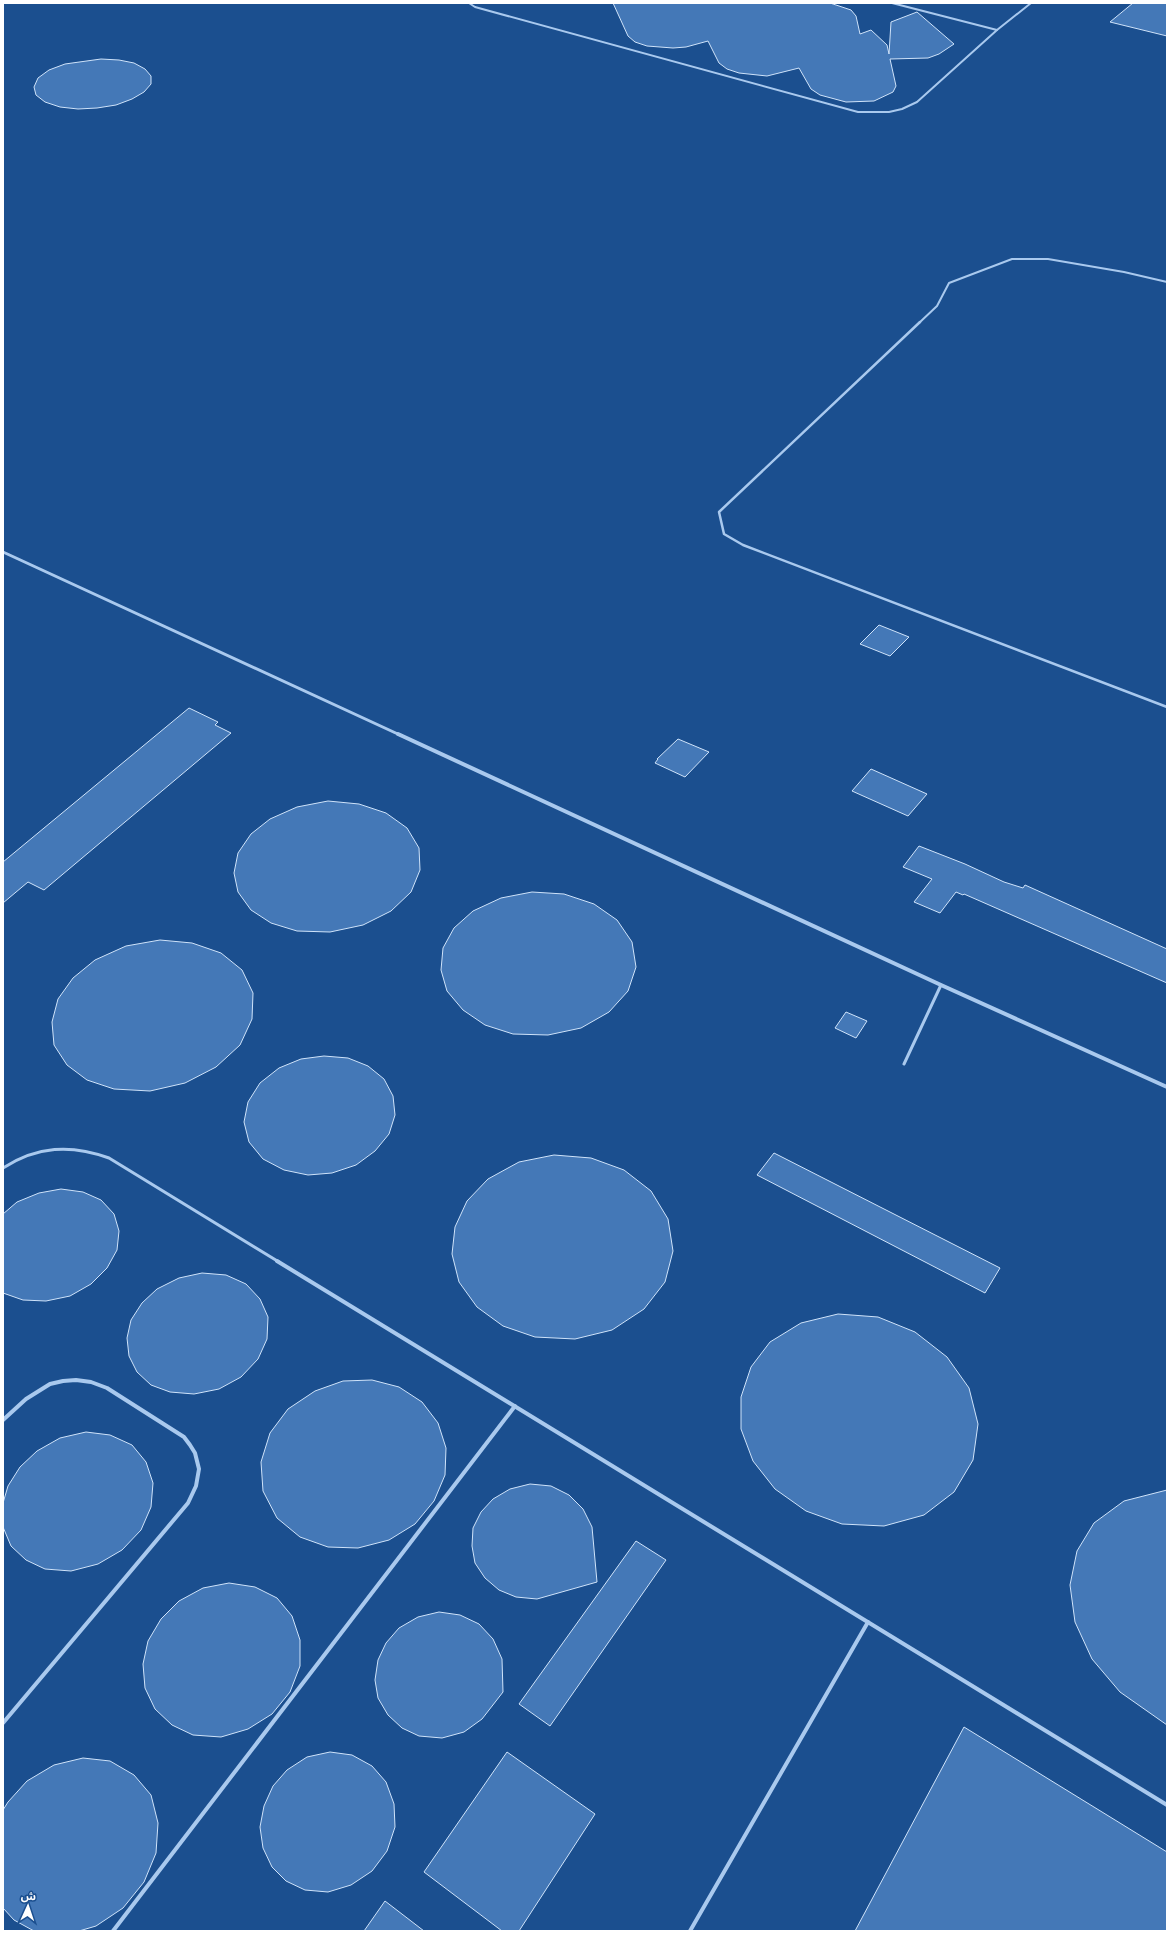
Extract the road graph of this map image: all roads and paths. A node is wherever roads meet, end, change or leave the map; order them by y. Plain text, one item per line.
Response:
1 (469, 3) edge
2 (892, 3) edge
3 (1031, 3) edge
4 (997, 30) junction
5 (1167, 282) edge
6 (3, 552) edge
7 (1167, 707) edge
8 (941, 985) junction
9 (904, 1064) dead end
10 (1167, 1087) edge
11 (3, 1168) edge
12 (515, 1406) junction
13 (3, 1420) edge
14 (868, 1622) junction
15 (3, 1723) edge
16 (1167, 1805) edge
17 (113, 1931) edge
18 (690, 1931) edge

1 - 4 lane
2 - 4 lane
3 - 4 lane
5 - 7 lane
6 - 8 street
8 - 9 lane
8 - 10 street
11 - 12 lane
12 - 14 lane
12 - 17 lane
13 - 15 lane
14 - 16 lane
14 - 18 lane

